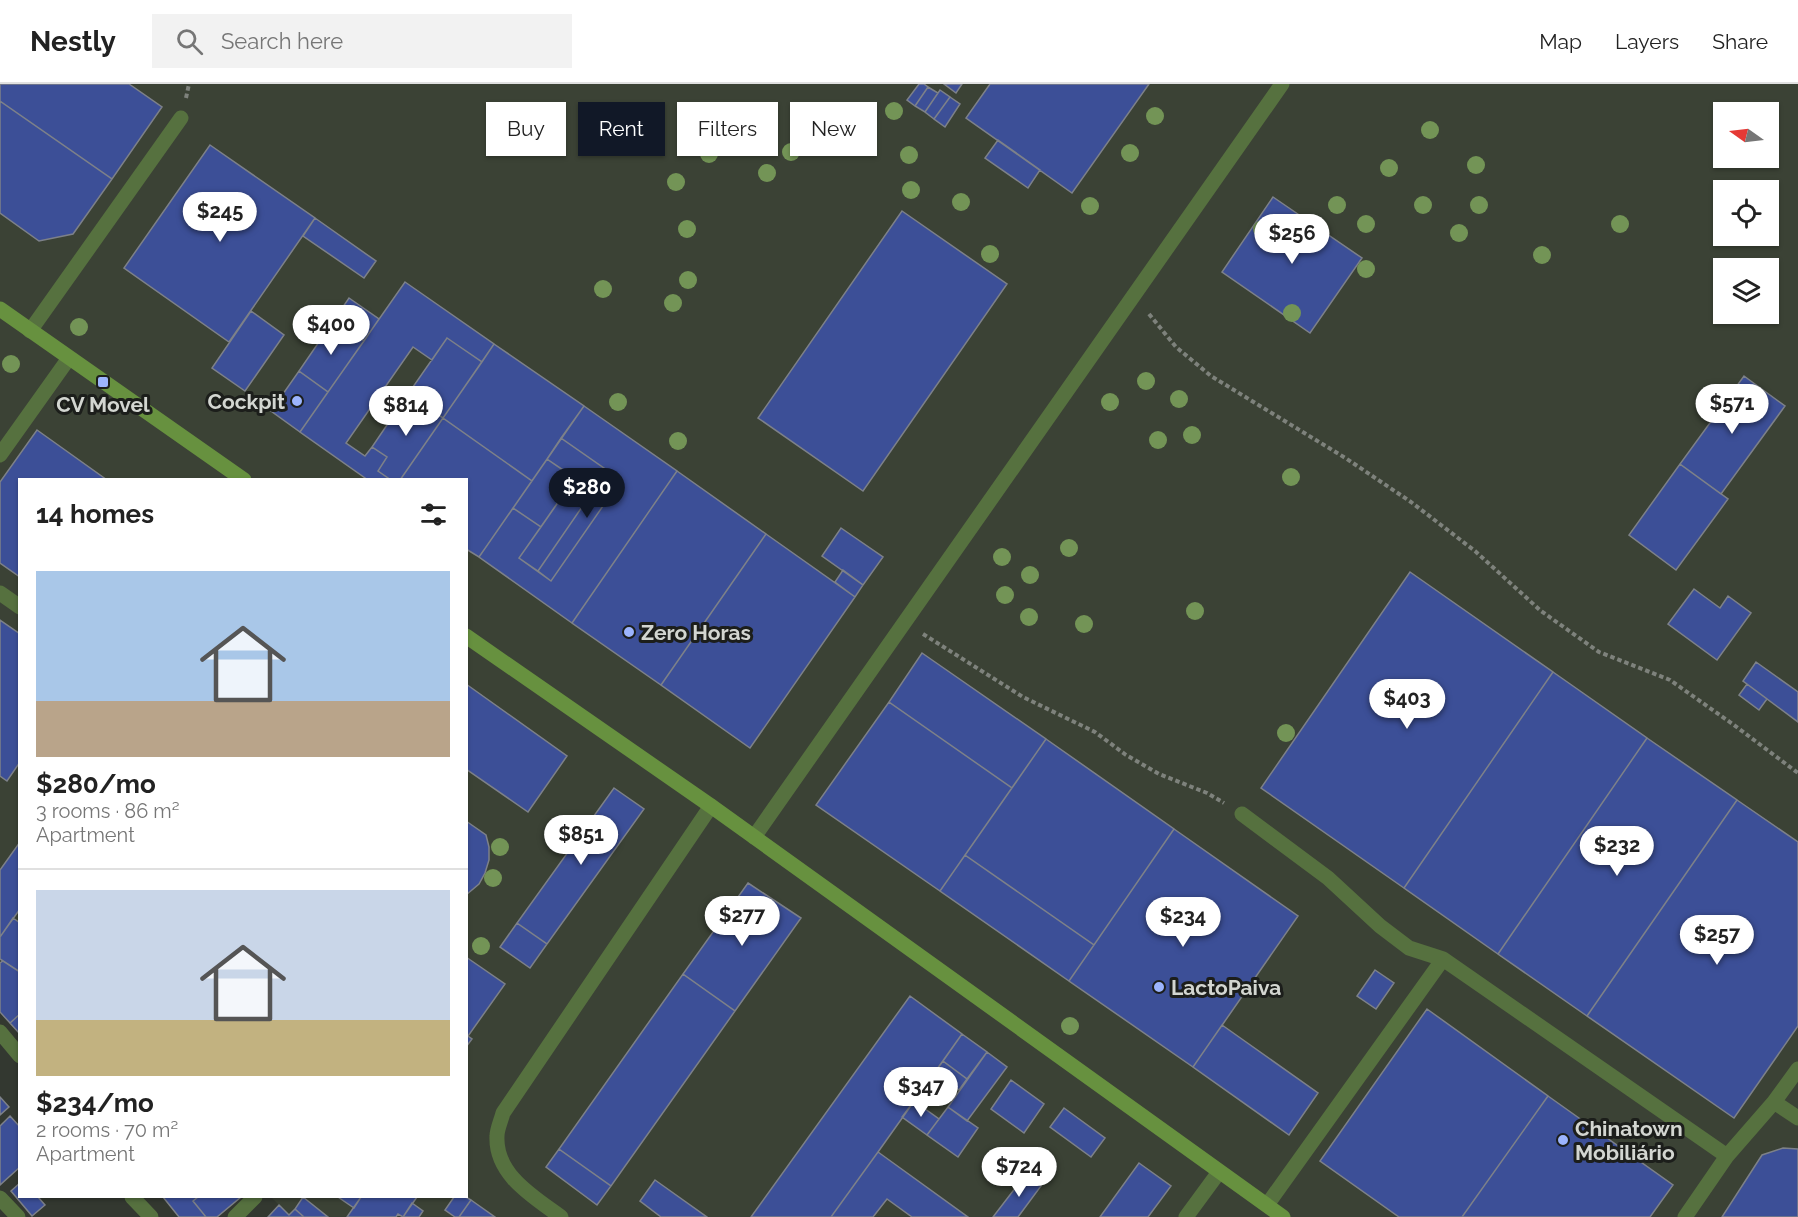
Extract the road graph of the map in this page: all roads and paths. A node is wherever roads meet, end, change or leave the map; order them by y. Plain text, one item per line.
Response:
1 (1282, 84) edge
2 (181, 118) dead end
3 (1136, 293) junction
4 (0, 309) edge
5 (30, 331) junction
6 (69, 358) junction
7 (0, 455) edge
8 (241, 478) edge
9 (0, 593) edge
10 (18, 606) edge
11 (904, 622) junction
12 (468, 637) edge
13 (1798, 773) edge
14 (711, 806) junction
15 (1242, 814) joint
16 (754, 837) junction
17 (1443, 959) junction
18 (0, 1032) edge
19 (18, 1054) edge
20 (1798, 1069) edge
21 (1774, 1102) junction
22 (1798, 1118) edge
23 (1727, 1156) junction
24 (1219, 1172) junction
25 (0, 1197) edge
26 (133, 1198) edge
27 (254, 1198) edge
28 (1267, 1205) junction
29 (18, 1217) edge
30 (151, 1217) edge
31 (235, 1217) edge
32 (561, 1217) edge
33 (1186, 1217) edge
34 (1283, 1217) edge
35 (1685, 1217) edge

1 - 3 street
2 - 5 street
3 - 11 street
3 - 13 path
4 - 5 main road
5 - 6 main road
6 - 7 street
6 - 8 main road
9 - 10 street
11 - 15 path
11 - 16 street
12 - 14 main road
14 - 16 main road
14 - 32 street
15 - 17 street
16 - 24 main road
17 - 23 street
17 - 28 street
18 - 19 street
20 - 21 street
21 - 22 street
21 - 23 street
23 - 35 street
24 - 28 main road
24 - 33 street
25 - 29 street
26 - 30 street
27 - 31 street
28 - 34 main road

